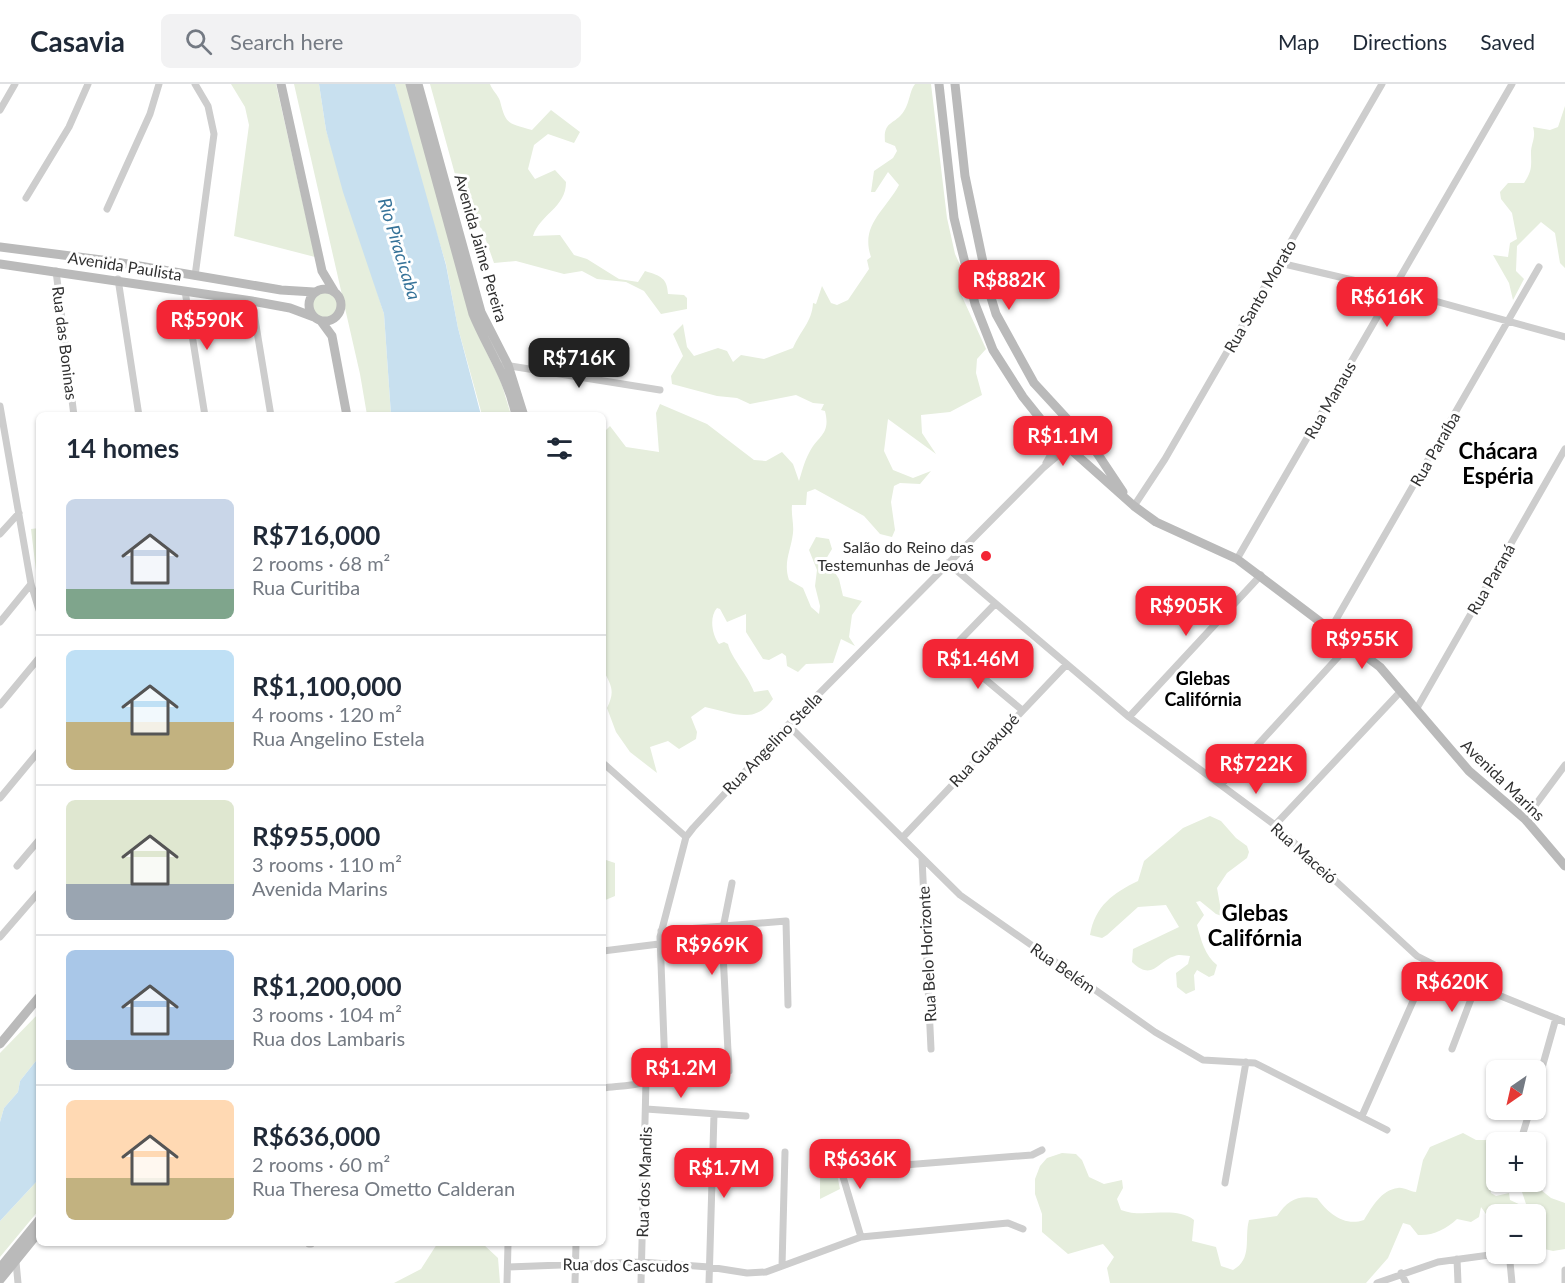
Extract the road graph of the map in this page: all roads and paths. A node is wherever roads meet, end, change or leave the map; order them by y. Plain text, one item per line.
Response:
1 (15, 84) edge
2 (88, 84) edge
3 (159, 84) edge
4 (195, 84) edge
5 (280, 84) edge
6 (410, 84) edge
7 (418, 84) edge
8 (939, 84) edge
9 (955, 84) edge
10 (1382, 84) edge
11 (1512, 84) edge
12 (0, 110) edge
13 (26, 198) dead end
14 (107, 209) dead end
15 (0, 247) edge
16 (83, 257) junction
17 (110, 261) junction
18 (1280, 263) junction
19 (0, 264) edge
20 (1539, 267) dead end
21 (56, 271) junction
22 (322, 271) junction
23 (81, 274) junction
24 (195, 276) junction
25 (113, 279) junction
26 (1395, 290) junction
27 (185, 291) junction
28 (334, 291) junction
29 (296, 292) junction
30 (314, 292) junction
31 (252, 301) junction
32 (290, 308) junction
33 (337, 316) junction
34 (318, 319) junction
35 (1509, 322) junction
36 (332, 336) junction
37 (1565, 336) edge
38 (504, 365) junction
39 (660, 390) dead end
40 (0, 406) edge
41 (1058, 411) junction
42 (74, 412) edge
43 (138, 412) edge
44 (204, 412) edge
45 (270, 412) edge
46 (346, 412) edge
47 (515, 412) edge
48 (522, 412) edge
49 (1077, 430) junction
50 (1051, 432) junction
51 (6, 434) junction
52 (0, 442) edge
53 (1069, 446) junction
54 (1565, 449) edge
55 (1043, 468) junction
56 (1134, 506) junction
57 (19, 513) junction
58 (0, 534) edge
59 (1237, 559) junction
60 (948, 563) junction
61 (1261, 575) junction
62 (31, 584) junction
63 (36, 600) edge
64 (995, 604) junction
65 (0, 622) edge
66 (1330, 630) junction
67 (1350, 644) junction
68 (950, 650) junction
69 (36, 662) edge
70 (1066, 665) junction
71 (932, 669) dead end
72 (1401, 691) junction
73 (0, 705) edge
74 (1417, 708) junction
75 (1022, 710) junction
76 (1129, 717) junction
77 (788, 725) junction
78 (36, 755) edge
79 (1565, 765) edge
80 (606, 767) edge
81 (1221, 785) junction
82 (0, 798) edge
83 (1525, 819) junction
84 (1275, 825) junction
85 (686, 837) junction
86 (903, 837) junction
87 (36, 843) edge
88 (922, 858) junction
89 (16, 866) dead end
90 (1565, 866) edge
91 (732, 883) dead end
92 (36, 895) edge
93 (724, 926) junction
94 (661, 931) junction
95 (0, 937) edge
96 (659, 944) junction
97 (606, 951) edge
98 (1430, 963) junction
99 (1476, 986) junction
100 (36, 1001) edge
101 (788, 1005) dead end
102 (1556, 1018) junction
103 (1565, 1022) edge
104 (0, 1044) edge
105 (932, 1049) dead end
106 (1452, 1049) dead end
107 (1544, 1060) edge
108 (1246, 1062) junction
109 (729, 1071) dead end
110 (646, 1082) junction
111 (606, 1088) edge
112 (646, 1108) junction
113 (714, 1114) junction
114 (746, 1116) dead end
115 (1362, 1116) junction
116 (1387, 1130) dead end
117 (835, 1150) dead end
118 (1042, 1150) dead end
119 (785, 1152) dead end
120 (841, 1170) junction
121 (1225, 1183) dead end
122 (36, 1224) edge
123 (1023, 1229) dead end
124 (36, 1236) edge
125 (861, 1237) junction
126 (508, 1246) edge
127 (576, 1246) edge
128 (1486, 1255) edge
129 (1457, 1259) junction
130 (16, 1260) junction
131 (641, 1262) junction
132 (576, 1263) junction
133 (1510, 1264) edge
134 (709, 1266) junction
135 (782, 1266) junction
136 (508, 1267) junction
137 (0, 1268) edge
138 (1565, 1270) edge
139 (1401, 1273) junction
140 (0, 1281) edge
141 (18, 1283) edge
142 (507, 1283) edge
143 (575, 1283) edge
144 (641, 1283) edge
145 (709, 1283) edge
146 (1377, 1283) edge
147 (1406, 1283) edge
148 (1458, 1283) edge
149 (1512, 1283) edge
150 (1565, 1283) edge

1 - 12 street
2 - 13 street
3 - 14 street
4 - 24 street
5 - 22 street
6 - 38 street, Avenida Jaime Pereira
7 - 38 street, Avenida Jaime Pereira
8 - 50 street
9 - 41 street
10 - 18 street, Rua Santo Morato
11 - 26 street, Rua Manaus
15 - 16 street, Avenida Paulista
16 - 17 street, Avenida Paulista
16 - 23 street
17 - 24 street, Avenida Paulista
17 - 25 street
18 - 26 street
18 - 56 street, Rua Santo Morato
19 - 21 street, Avenida Paulista
20 - 35 street, Rua Paraíba
21 - 23 street, Avenida Paulista
21 - 42 street, Rua das Boninas
22 - 28 street
22 - 30 street
23 - 25 street, Avenida Paulista
24 - 29 street, Avenida Paulista
25 - 27 street, Avenida Paulista
25 - 43 street
26 - 35 street
26 - 59 street, Rua Manaus
27 - 31 street, Avenida Paulista
27 - 44 street
28 - 30 street
28 - 33 street
29 - 30 street, Avenida Paulista
29 - 32 street
30 - 34 street
31 - 32 street, Avenida Paulista
31 - 45 street
32 - 34 street, Avenida Paulista
33 - 34 street
33 - 36 street
34 - 36 street
35 - 37 street
35 - 66 street, Rua Paraíba
36 - 46 street
38 - 39 street
38 - 47 street, Avenida Jaime Pereira
38 - 48 street, Avenida Jaime Pereira
40 - 51 street
41 - 49 street
41 - 50 street
49 - 53 street
49 - 56 street
50 - 53 street
50 - 55 street
51 - 52 street
51 - 57 street
53 - 55 street, Rua Angelino Stella
53 - 56 street
54 - 74 street, Rua Paraná
55 - 60 street, Rua Angelino Stella
56 - 59 street, Avenida Marins
57 - 58 street
57 - 62 street
59 - 61 street, Avenida Marins
60 - 64 street, Rua Maceió
60 - 77 street, Rua Angelino Stella
61 - 66 street, Avenida Marins
61 - 76 street
62 - 63 street
62 - 65 street
64 - 68 street
64 - 70 street, Rua Maceió
66 - 67 street, Avenida Marins
67 - 72 street, Avenida Marins
67 - 81 street
68 - 71 street
68 - 75 street
69 - 73 street
70 - 75 street, Rua Guaxupé
70 - 76 street, Rua Maceió
72 - 74 street, Avenida Marins
72 - 84 street
74 - 83 street, Avenida Marins
75 - 86 street, Rua Guaxupé
76 - 81 street, Rua Maceió
77 - 85 street, Rua Angelino Stella
77 - 86 street, Rua Belém
78 - 82 street
79 - 83 street
80 - 85 street
81 - 84 street, Rua Maceió
83 - 90 street, Avenida Marins
84 - 98 street, Rua Maceió
85 - 94 street, Rua Angelino Stella
86 - 88 street, Rua Belém
87 - 89 street
88 - 105 street, Rua Belo Horizonte
88 - 108 street, Rua Belém
91 - 93 street
92 - 95 street
93 - 94 street
93 - 101 street
93 - 109 street
94 - 96 street, Rua Angelino Stella
96 - 97 street
96 - 110 street, Rua Angelino Stella
98 - 99 street, Rua Maceió
98 - 115 street
99 - 102 street, Rua Maceió
99 - 106 street
100 - 104 street
102 - 103 street, Rua Maceió
102 - 107 street
108 - 115 street, Rua Belém
108 - 121 street
110 - 111 street
110 - 112 street, Rua dos Mandis
112 - 113 street
112 - 131 street, Rua dos Mandis
113 - 114 street
113 - 134 street
115 - 116 street, Rua Belém
117 - 120 street
118 - 120 street
119 - 135 street
120 - 125 street
122 - 137 street
123 - 125 street, Rua dos Cascudos
124 - 130 street
125 - 135 street, Rua dos Cascudos
126 - 136 street
127 - 132 street
128 - 129 street
129 - 139 street
129 - 148 street
130 - 140 street
130 - 141 street
131 - 132 street, Rua dos Cascudos
131 - 134 street, Rua dos Cascudos
131 - 144 street, Rua dos Mandis
132 - 136 street, Rua dos Cascudos
132 - 143 street
133 - 149 street
134 - 135 street, Rua dos Cascudos
134 - 145 street
136 - 142 street
138 - 150 street
139 - 146 street
139 - 147 street

